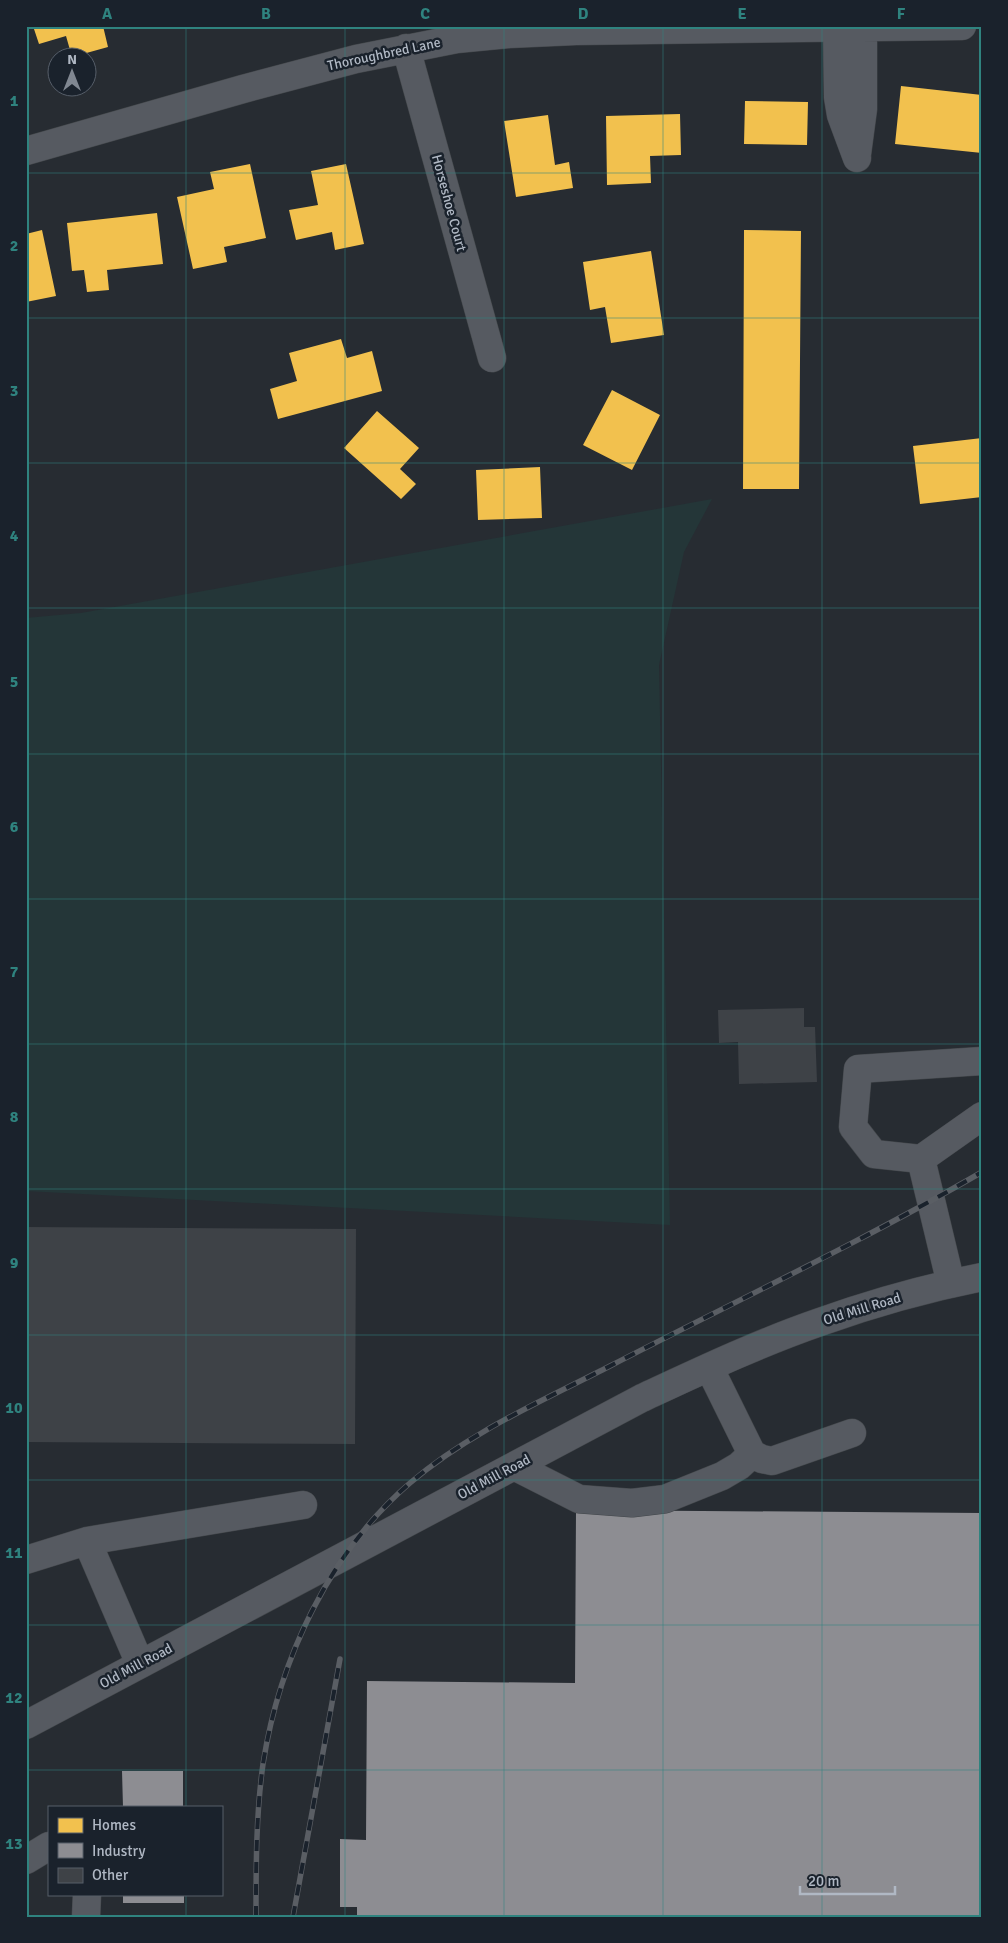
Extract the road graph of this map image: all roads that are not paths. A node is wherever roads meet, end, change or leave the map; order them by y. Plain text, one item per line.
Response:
1 (962, 26) edge
2 (836, 27) edge
3 (863, 27) edge
4 (406, 48) junction
5 (26, 151) edge
6 (492, 358) dead end
7 (982, 1061) edge
8 (982, 1116) edge
9 (921, 1158) junction
10 (982, 1277) edge
11 (951, 1284) junction
12 (709, 1367) junction
13 (852, 1433) dead end
14 (752, 1454) junction
15 (514, 1466) junction
16 (303, 1505) dead end
17 (88, 1541) junction
18 (26, 1560) edge
19 (140, 1664) junction
20 (26, 1725) edge
21 (48, 1847) edge
22 (26, 1860) edge
23 (87, 1896) edge
24 (86, 1917) edge

1 - 3 street, Thoroughbred Lane
2 - 3 street, Thoroughbred Lane
2 - 3 street
2 - 4 street, Thoroughbred Lane
4 - 5 street, Thoroughbred Lane
4 - 6 street, Horseshoe Court
7 - 9 street
8 - 9 street
9 - 11 street
10 - 11 street, Old Mill Road
11 - 12 street, Old Mill Road
12 - 14 street
12 - 15 street, Old Mill Road
13 - 14 street
14 - 15 street
15 - 19 street, Old Mill Road
16 - 17 street
17 - 18 street
17 - 19 street
19 - 20 street, Old Mill Road
21 - 22 street
23 - 24 street

